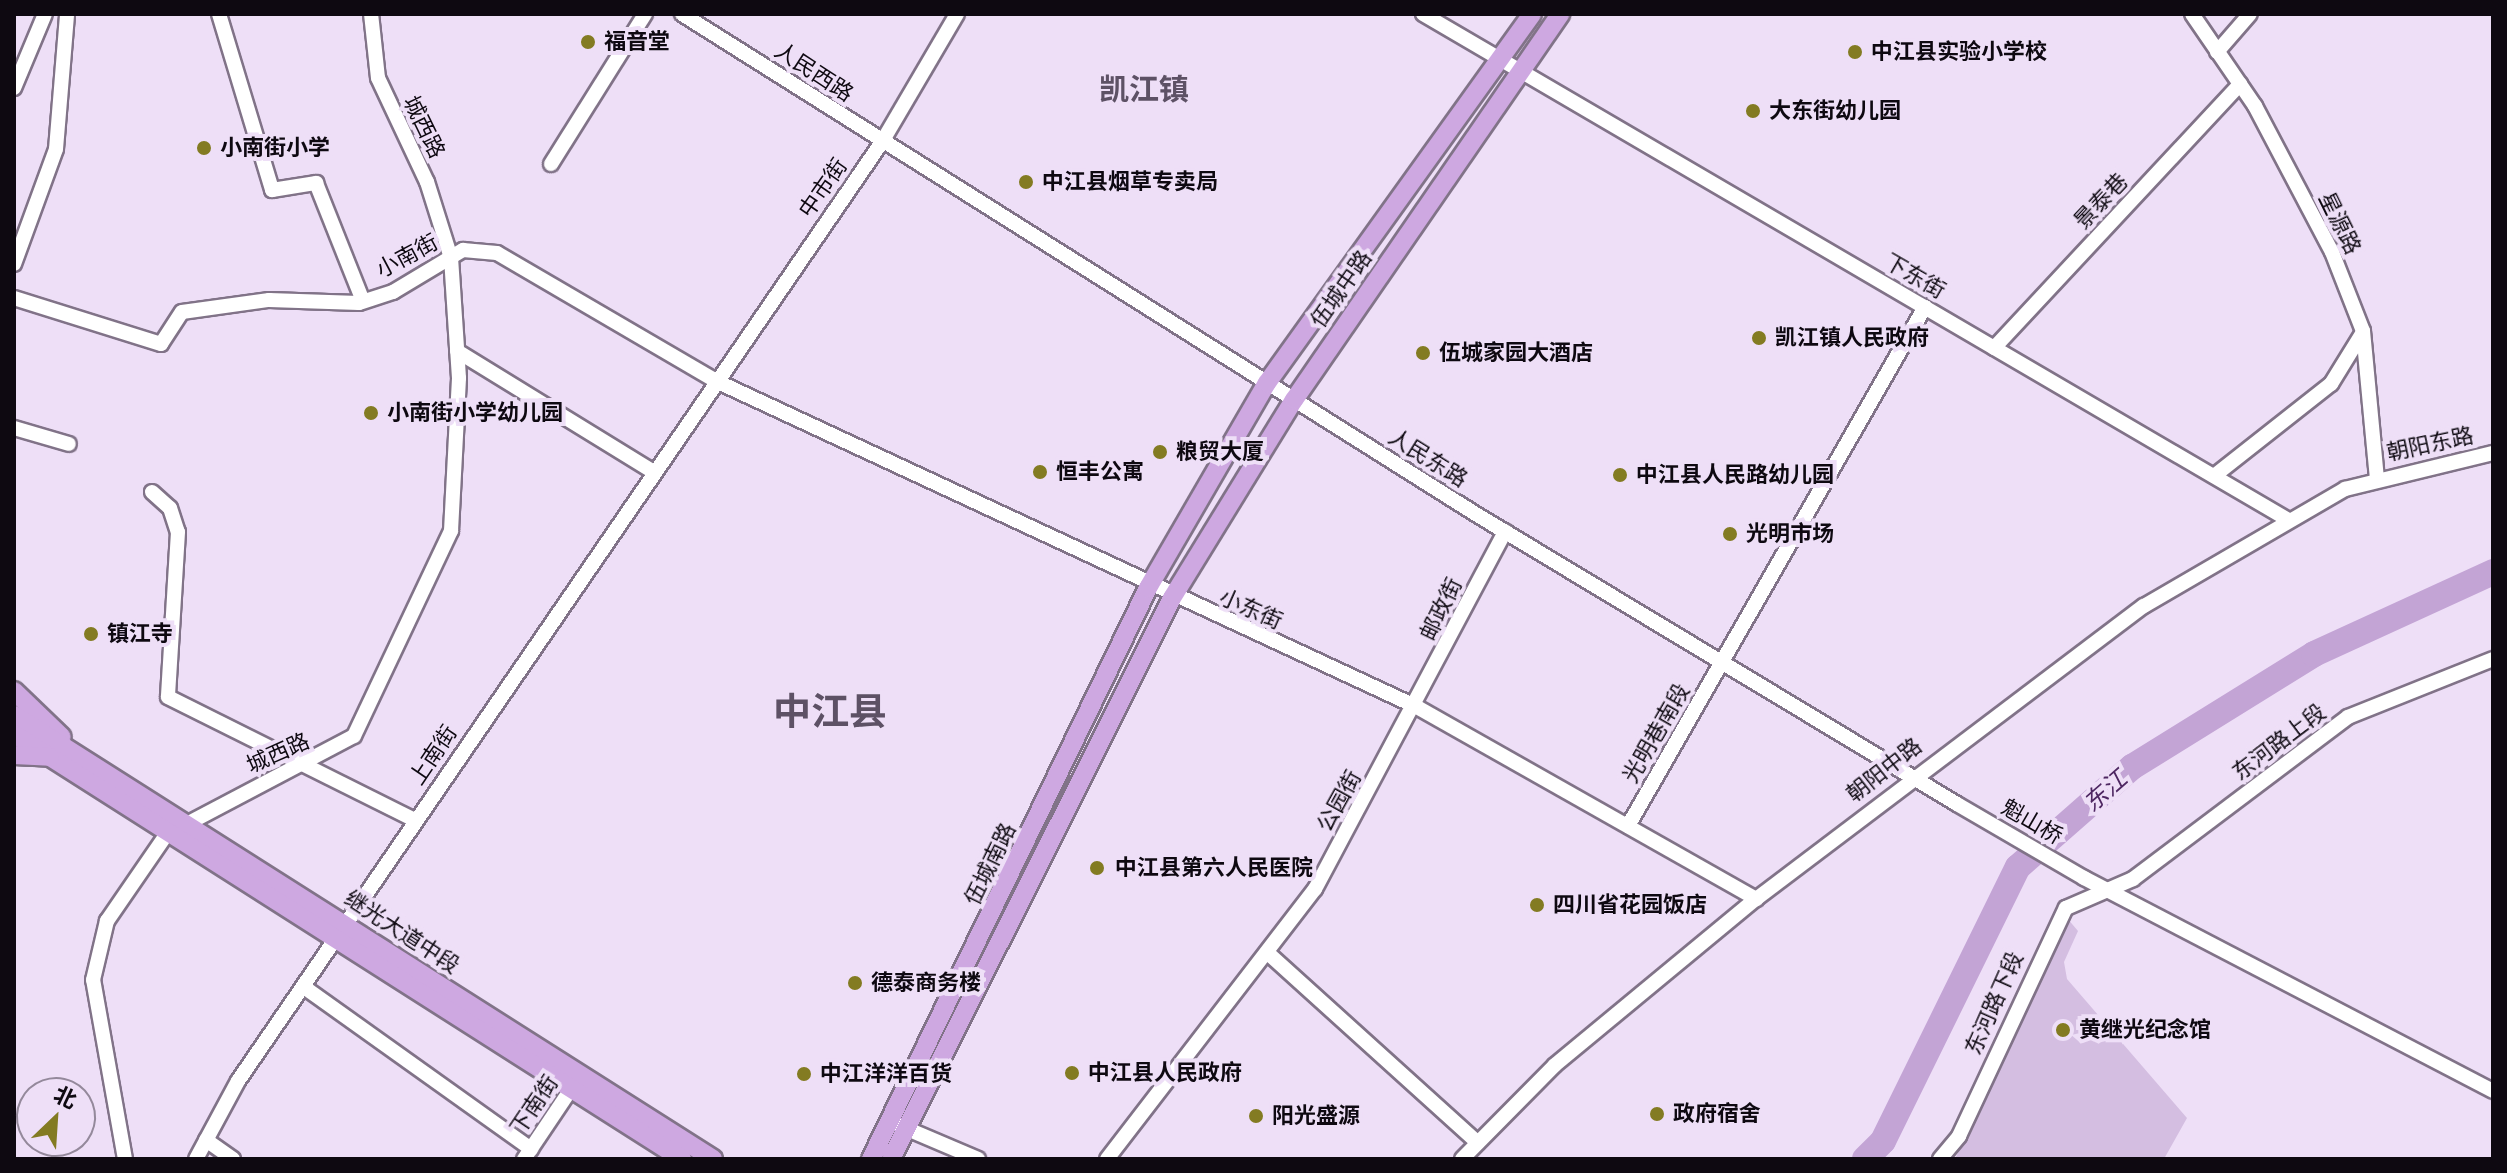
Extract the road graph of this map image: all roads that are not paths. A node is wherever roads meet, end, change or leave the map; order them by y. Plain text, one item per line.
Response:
1 (45, 14) edge
2 (67, 14) edge
3 (219, 14) edge
4 (371, 14) edge
5 (645, 14) edge
6 (682, 14) edge
7 (957, 14) edge
8 (1423, 14) edge
9 (1532, 14) edge
10 (1560, 14) edge
11 (2192, 14) edge
12 (2250, 14) edge
13 (2217, 52) junction
14 (1500, 58) junction
15 (1521, 71) junction
16 (2240, 84) junction
17 (14, 88) edge
18 (882, 142) junction
19 (551, 164) dead end
20 (451, 258) junction
21 (14, 264) edge
22 (14, 298) edge
23 (363, 301) junction
24 (1925, 307) junction
25 (2363, 331) junction
26 (1994, 348) junction
27 (457, 351) junction
28 (716, 381) junction
29 (1267, 383) junction
30 (1294, 400) junction
31 (14, 428) edge
32 (69, 444) dead end
33 (2493, 453) edge
34 (654, 472) junction
35 (2214, 476) junction
36 (2377, 478) junction
37 (152, 492) dead end
38 (2287, 519) junction
39 (1505, 531) junction
40 (1148, 588) junction
41 (1172, 598) junction
42 (2493, 659) edge
43 (1723, 663) junction
44 (14, 691) edge
45 (1417, 707) junction
46 (17, 726) edge
47 (61, 750) junction
48 (14, 755) edge
49 (306, 764) junction
50 (1911, 775) junction
51 (1957, 804) joint
52 (415, 820) junction
53 (191, 822) junction
54 (1628, 826) junction
55 (174, 831) junction
56 (2110, 892) junction
57 (1756, 899) junction
58 (342, 933) junction
59 (1270, 955) junction
60 (304, 987) junction
61 (576, 1082) junction
62 (2493, 1091) edge
63 (898, 1125) junction
64 (206, 1140) junction
65 (1478, 1143) junction
66 (528, 1154) edge
67 (125, 1159) edge
68 (196, 1159) edge
69 (233, 1159) edge
70 (682, 1159) edge
71 (713, 1159) edge
72 (871, 1159) edge
73 (891, 1159) edge
74 (978, 1159) edge
75 (1107, 1159) edge
76 (1462, 1159) edge
77 (1940, 1159) edge

1 - 17 street
2 - 21 street
3 - 23 street
4 - 20 street, 城西路
5 - 19 street
6 - 18 street, 人民西路
7 - 18 street, 中市街
8 - 14 street, 下东街
9 - 14 main road, 伍城中路
10 - 15 main road, 伍城中路
11 - 13 street, 星源路
12 - 13 street
13 - 16 street, 星源路
14 - 15 street, 下东街
14 - 29 main road, 伍城中路
15 - 24 street, 下东街
15 - 30 main road, 伍城中路
16 - 25 street, 星源路
16 - 26 street, 景泰巷
18 - 28 street, 中市街
18 - 29 street, 人民东路
20 - 23 street, 小南街
20 - 27 street, 城西路
20 - 28 street, 小南街
22 - 23 street, 小南街
24 - 26 street, 下东街
24 - 43 street, 光明巷南段
25 - 35 street
25 - 36 street, 星源路
26 - 35 street, 下东街
27 - 34 street
27 - 49 street, 城西路
28 - 34 street, 上南街
28 - 40 street, 小东街
29 - 30 street, 人民东路
29 - 40 main road, 伍城中路
30 - 39 street, 人民东路
30 - 41 main road, 伍城中路
31 - 32 street
33 - 36 street, 朝阳东路
34 - 52 street, 上南街
35 - 38 street, 下东街
36 - 38 street, 朝阳中路
37 - 49 street
38 - 50 street, 朝阳中路
39 - 43 street, 人民东路
39 - 45 street, 邮政街
40 - 41 street, 小东街
40 - 63 main road, 伍城南路
41 - 45 street, 小东街
41 - 63 main road, 伍城南路
42 - 56 street, 东河路上段
43 - 50 street, 人民东路
43 - 54 street, 光明巷南段
44 - 47 main road
45 - 54 street, 小东街
45 - 59 street, 公园街
46 - 47 main road
47 - 48 main road
47 - 53 main road, 继光大道中段
47 - 55 main road, 继光大道中段
49 - 52 street
49 - 53 street, 城西路
50 - 51 street, 人民东路
50 - 57 street, 朝阳中路
51 - 56 street, 魁山桥
52 - 58 street, 上南街
53 - 55 street, 城西路
53 - 58 main road, 继光大道中段
54 - 57 street, 小东街
55 - 58 main road, 继光大道中段
55 - 67 street, 城西路
56 - 62 street, 魁山桥
56 - 77 street, 东河路下段
57 - 65 street, 朝阳中路
58 - 60 street, 上南街
58 - 61 main road, 继光大道中段
59 - 65 street
59 - 75 street, 公园街
60 - 64 street, 上南街
60 - 66 street
61 - 66 street, 下南街
61 - 70 main road, 继光大道中段
61 - 71 main road, 继光大道中段
63 - 72 main road, 伍城南路
63 - 73 main road, 伍城南路
63 - 74 street
64 - 68 street, 上南街
64 - 69 street
65 - 76 street, 朝阳中路

